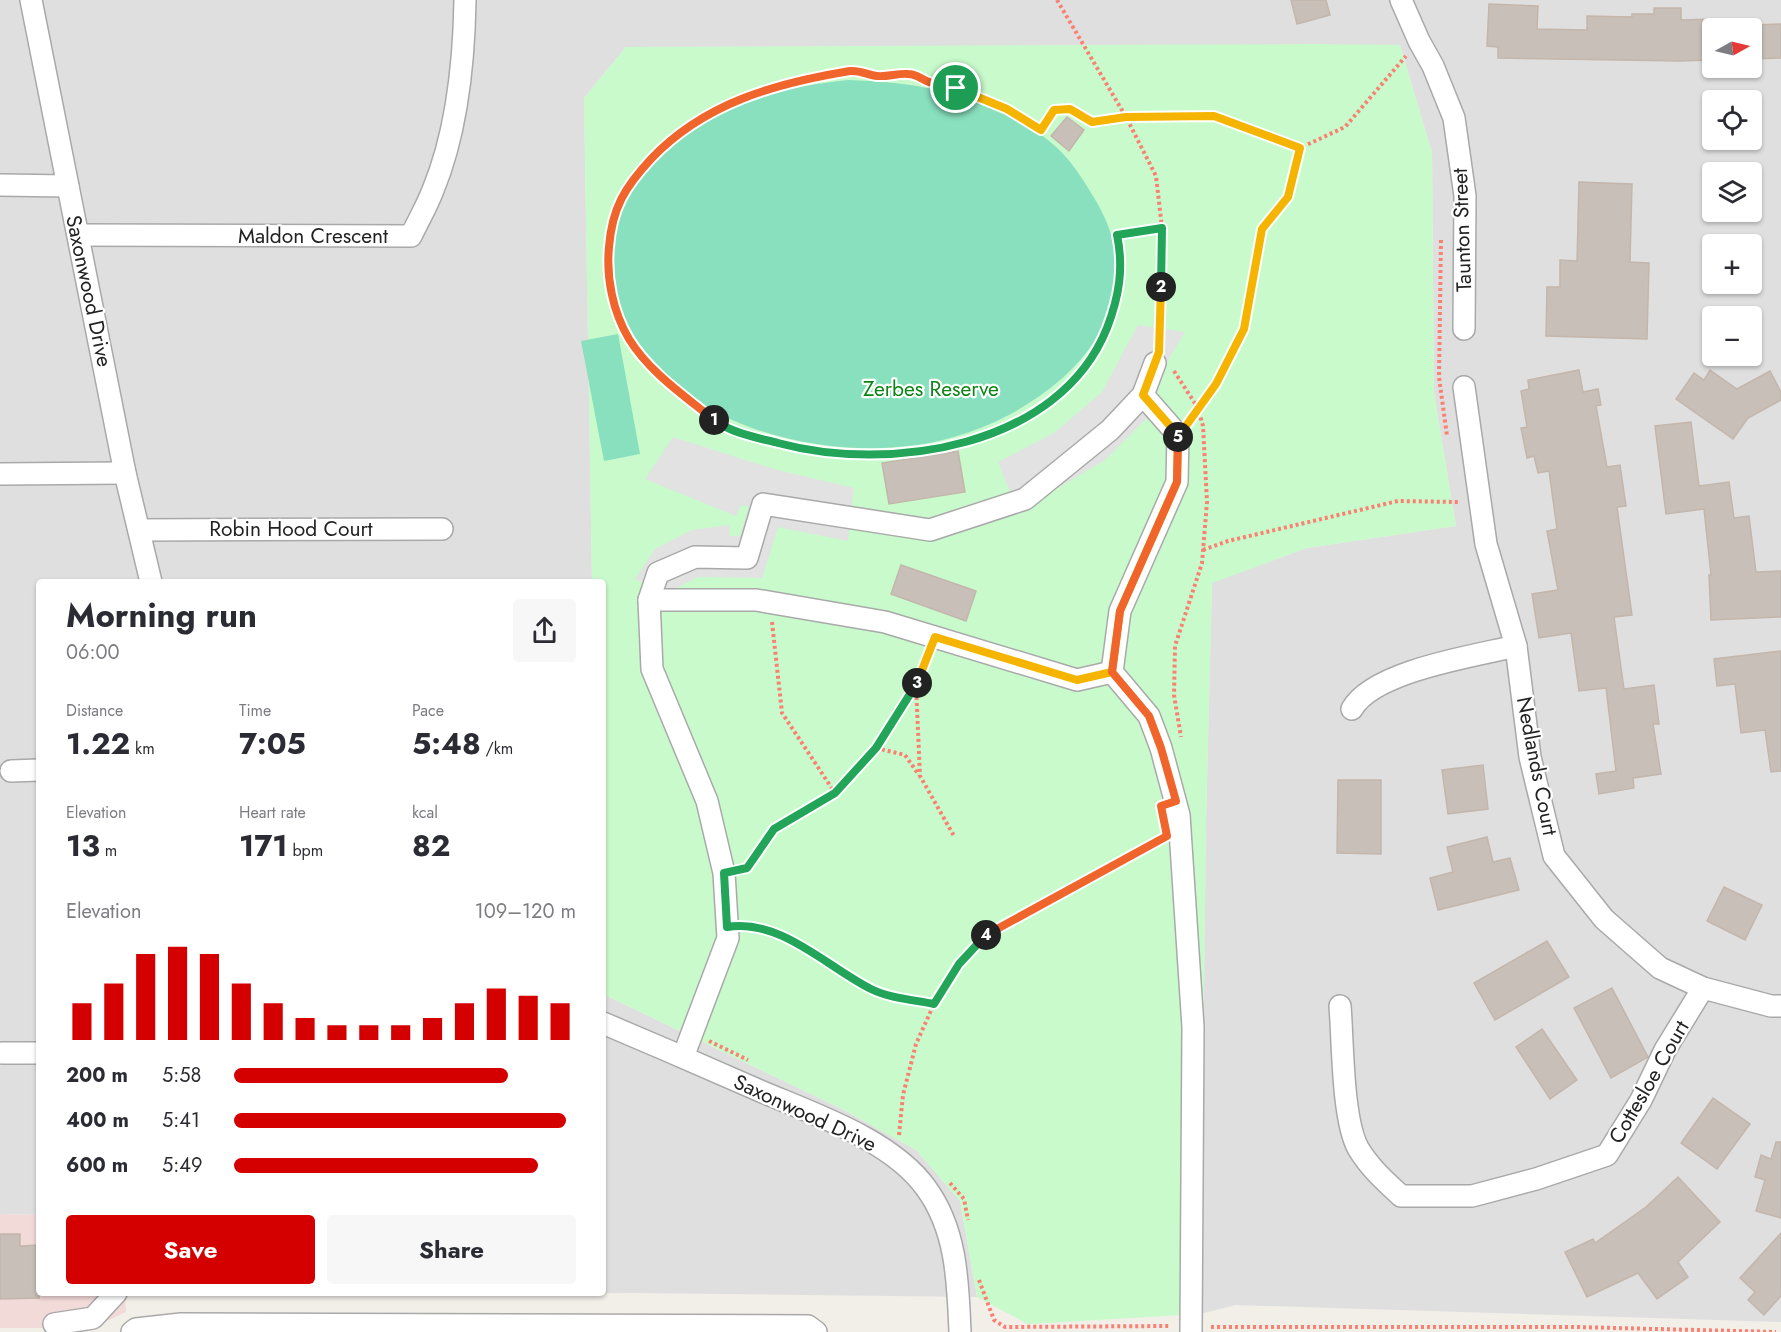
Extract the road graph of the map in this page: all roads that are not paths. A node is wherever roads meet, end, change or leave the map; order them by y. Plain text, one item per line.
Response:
1 (31, 0) edge
2 (465, 0) edge
3 (1401, 0) edge
4 (0, 185) edge
5 (68, 186) junction
6 (78, 235) junction
7 (1464, 329) dead end
8 (1155, 363) road end
9 (1464, 387) dead end
10 (1143, 395) junction
11 (125, 473) junction
12 (0, 474) edge
13 (442, 529) dead end
14 (139, 530) junction
15 (150, 579) edge
16 (649, 600) junction
17 (1516, 646) junction
18 (1112, 672) junction
19 (1352, 709) dead end
20 (36, 770) edge
21 (11, 771) dead end
22 (1703, 988) junction
23 (1340, 1006) dead end
24 (1781, 1006) edge
25 (606, 1024) edge
26 (2, 1053) dead end
27 (36, 1053) edge
28 (683, 1057) junction
29 (113, 1296) edge
30 (54, 1324) dead end
31 (1191, 1329) edge
32 (132, 1332) edge
33 (816, 1332) edge
34 (960, 1332) edge

1 - 5 street, Saxonwood Drive
2 - 6 street, Maldon Crescent
3 - 7 street, Taunton Street
4 - 5 street
5 - 6 street, Saxonwood Drive
6 - 11 street, Saxonwood Drive
8 - 10 street
9 - 17 street
10 - 16 street
10 - 18 street
11 - 12 street
11 - 14 street, Saxonwood Drive
13 - 14 street, Robin Hood Court
14 - 15 street, Saxonwood Drive
16 - 18 street
16 - 28 street
17 - 19 street
17 - 22 street, Nedlands Court
18 - 31 street
20 - 21 street
22 - 23 street, Cottesloe Court
22 - 24 street, Nedlands Court
25 - 28 street, Saxonwood Drive
26 - 27 street
28 - 34 street, Saxonwood Drive
29 - 30 street
32 - 33 street

